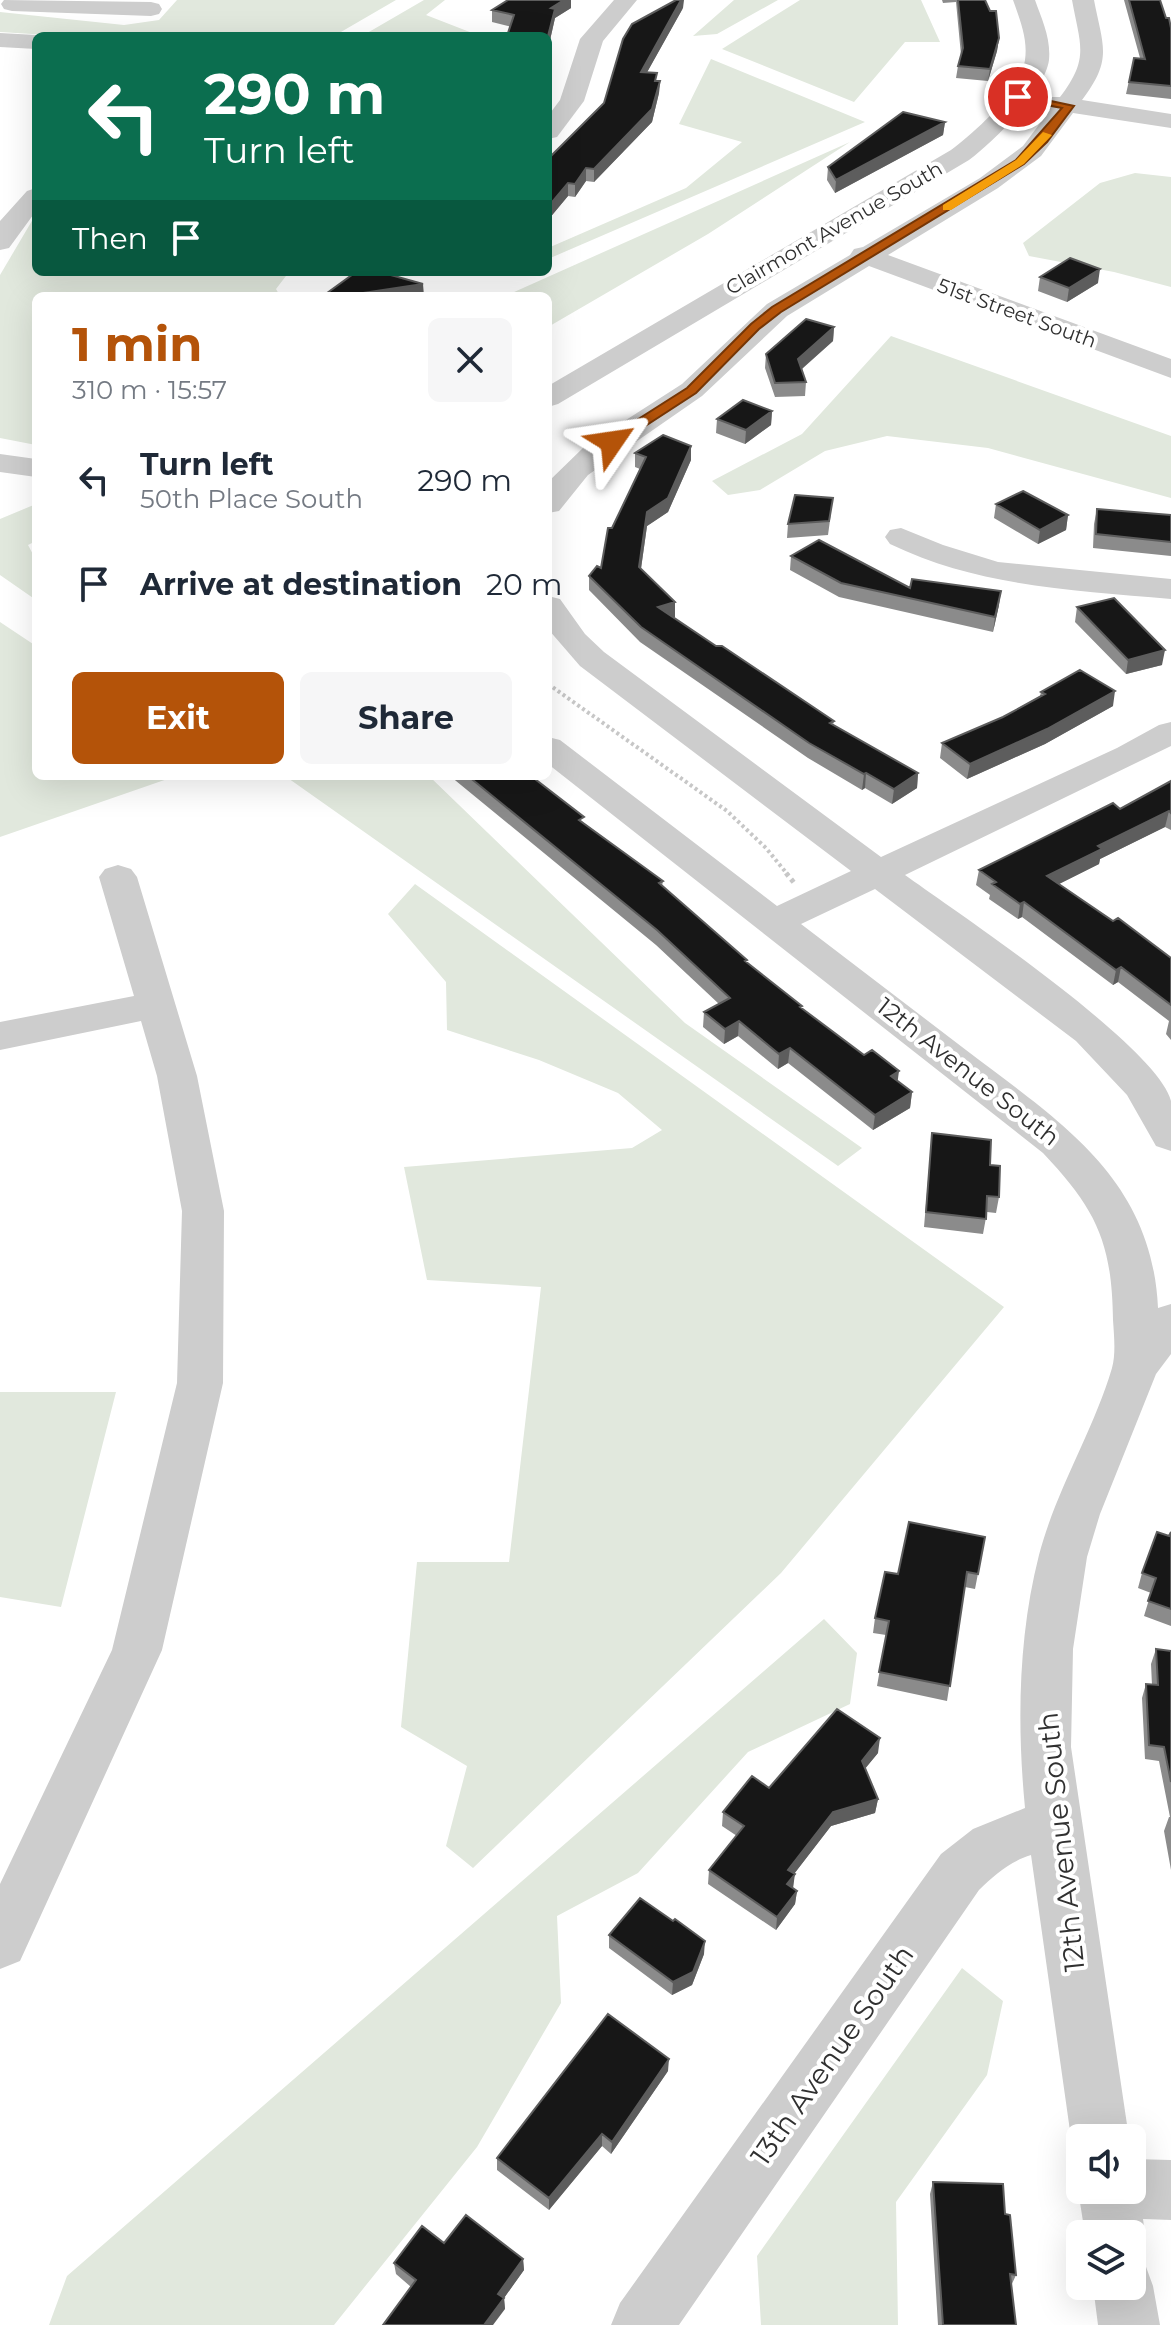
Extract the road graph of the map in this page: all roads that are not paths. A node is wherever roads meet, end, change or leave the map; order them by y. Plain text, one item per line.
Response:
1 (15, 0) edge
2 (626, 0) edge
3 (1024, 0) edge
4 (1083, 0) edge
5 (154, 13) edge
6 (0, 40) edge
7 (32, 42) edge
8 (1018, 97) junction
9 (1069, 106) junction
10 (1171, 121) edge
11 (552, 127) edge
12 (32, 200) edge
13 (0, 242) edge
14 (863, 255) junction
15 (1171, 369) edge
16 (552, 396) edge
17 (0, 463) edge
18 (32, 467) edge
19 (552, 499) edge
20 (901, 537) dead end
21 (1171, 589) edge
22 (552, 612) edge
23 (1171, 732) edge
24 (552, 750) edge
25 (880, 872) junction
26 (118, 877) dead end
27 (774, 922) junction
28 (156, 1005) junction
29 (0, 1036) edge
30 (1171, 1136) edge
31 (1171, 1321) edge
32 (1136, 1366) junction
33 (1054, 1827) junction
34 (0, 1943) edge
35 (1098, 2124) edge
36 (1146, 2189) edge
37 (1171, 2190) edge
38 (1125, 2300) edge
39 (642, 2325) edge
40 (1129, 2325) edge

1 - 5 street
2 - 11 street
3 - 8 street, Clairmont Avenue South
4 - 9 street, Clairmont Avenue South
6 - 7 street
8 - 9 street
8 - 16 street, Clairmont Avenue South
9 - 10 street
9 - 14 street, Clairmont Avenue South
12 - 13 street
14 - 15 street, 51st Street South
14 - 19 street, Clairmont Avenue South
17 - 18 street
20 - 21 street
22 - 25 street
23 - 25 street
24 - 27 street
25 - 27 street
25 - 30 street
26 - 28 street
27 - 32 street, 12th Avenue South
28 - 29 street
28 - 34 street
31 - 32 street, 12th Avenue South
32 - 33 street, 12th Avenue South
33 - 35 street, 12th Avenue South
33 - 39 street, 13th Avenue South
36 - 37 street
38 - 40 street

